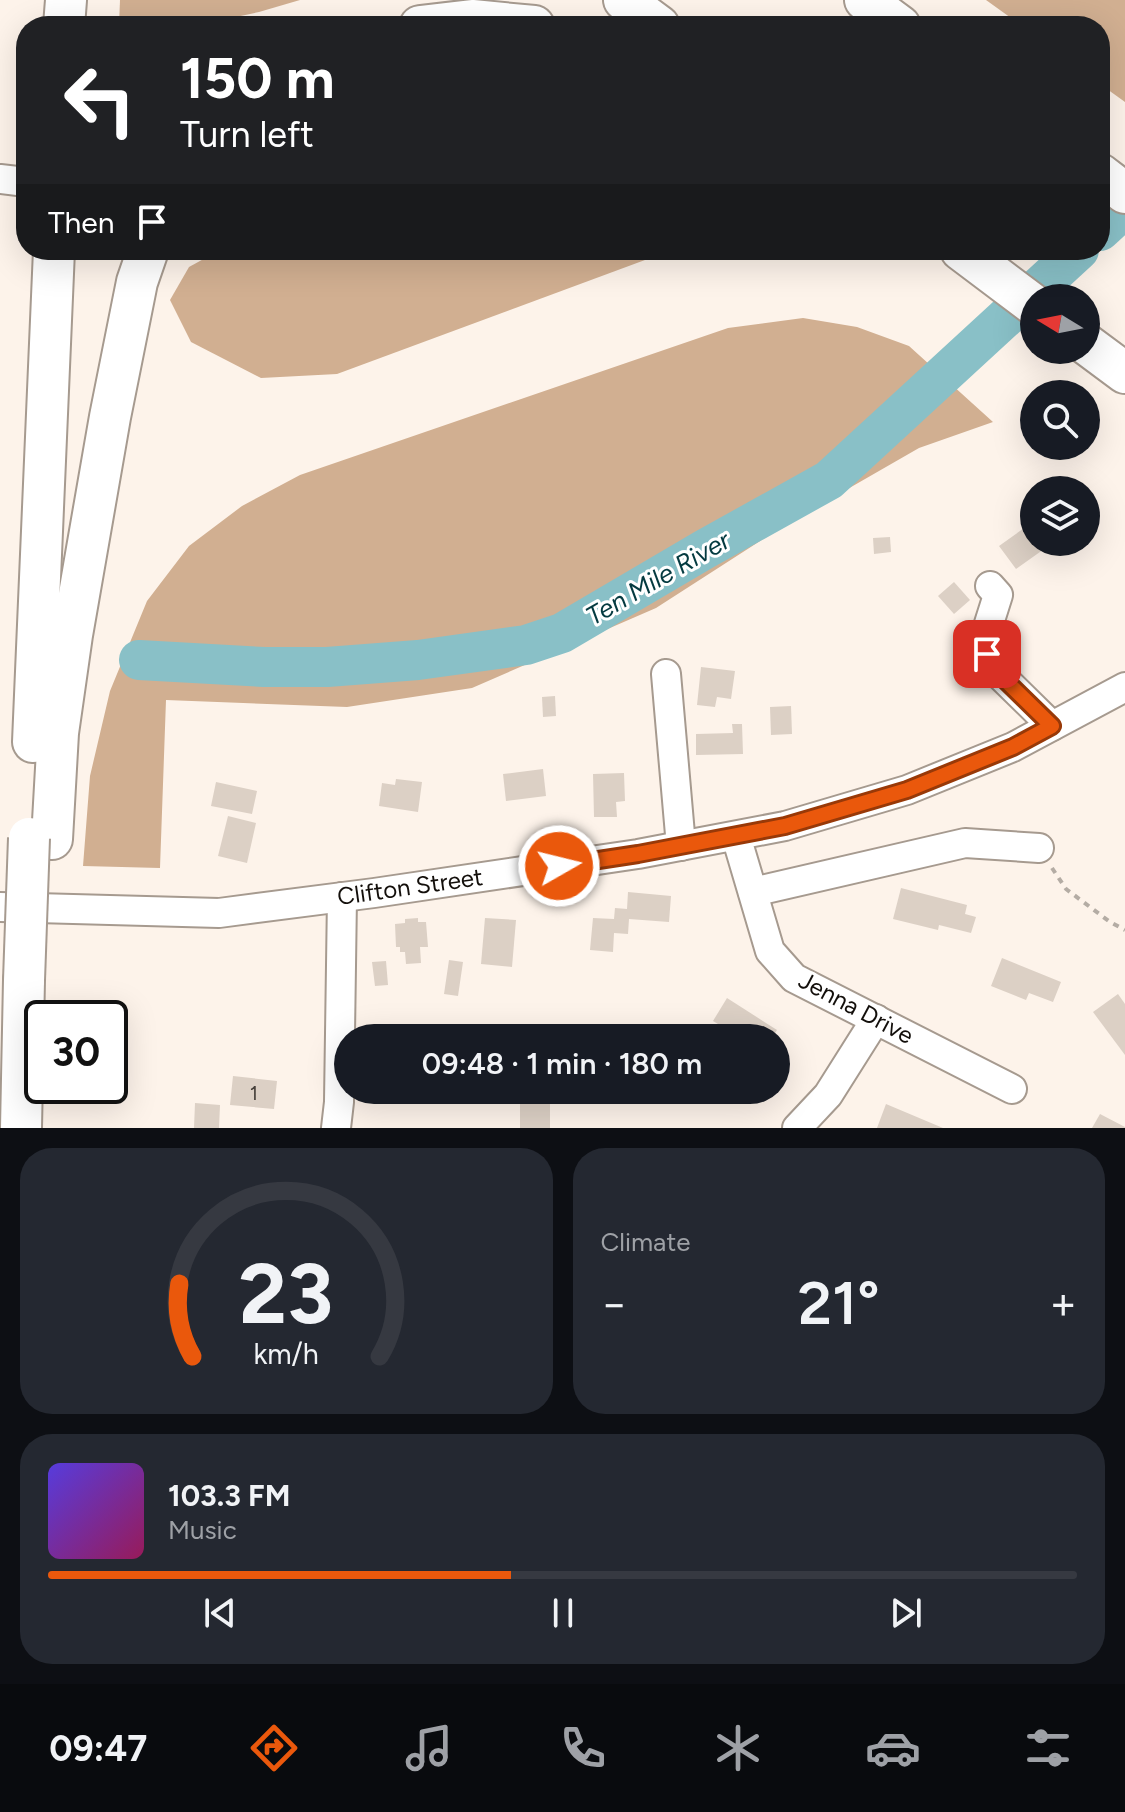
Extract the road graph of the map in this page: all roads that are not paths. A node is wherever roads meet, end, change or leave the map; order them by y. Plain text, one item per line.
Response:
1 (624, 0) edge
2 (865, 0) edge
3 (646, 16) edge
4 (887, 16) edge
5 (54, 260) edge
6 (145, 260) edge
7 (974, 260) edge
8 (1020, 294) edge
9 (1100, 354) edge
10 (1125, 373) edge
11 (990, 586) dead end
12 (666, 674) dead end
13 (1125, 687) edge
14 (1052, 726) junction
15 (736, 836) junction
16 (41, 838) junction
17 (681, 846) junction
18 (1039, 848) road end
19 (753, 892) junction
20 (342, 897) junction
21 (0, 907) edge
22 (39, 993) edge
23 (876, 1019) junction
24 (1012, 1089) dead end
25 (44, 1104) edge
26 (21, 1128) edge
27 (43, 1128) edge
28 (336, 1128) edge
29 (797, 1128) edge

1 - 3 highway
2 - 4 highway
5 - 16 highway
6 - 16 highway
7 - 8 highway
9 - 10 highway
11 - 14 street
12 - 17 street
13 - 14 street, Clifton Street
14 - 15 street, Clifton Street
15 - 17 street, Clifton Street
15 - 19 street, Jenna Drive
16 - 22 highway
17 - 20 street, Clifton Street
18 - 19 street
19 - 23 street, Jenna Drive
20 - 21 street, Clifton Street
20 - 28 street
22 - 26 highway
23 - 24 street, Jenna Drive
23 - 29 street
25 - 27 highway

